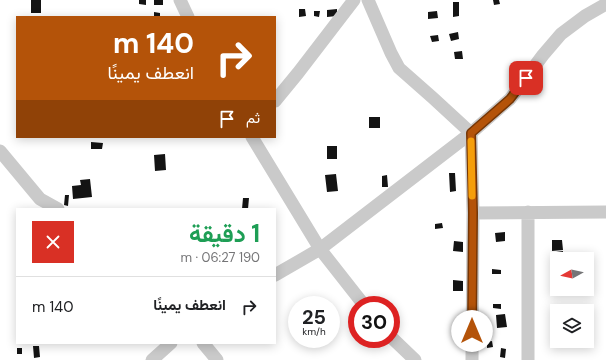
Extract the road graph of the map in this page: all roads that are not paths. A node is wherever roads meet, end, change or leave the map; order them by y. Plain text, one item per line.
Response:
1 (180, 0) edge
2 (354, 0) edge
3 (368, 0) edge
4 (606, 4) edge
5 (188, 16) edge
6 (276, 100) edge
7 (471, 133) junction
8 (253, 138) edge
9 (0, 151) edge
10 (56, 208) edge
11 (528, 212) junction
12 (606, 212) edge
13 (473, 213) junction
14 (320, 249) junction
15 (276, 274) edge
16 (357, 296) edge
17 (170, 344) edge
18 (204, 344) edge
19 (400, 345) edge
20 (152, 360) edge
21 (217, 360) edge
22 (415, 360) edge
23 (472, 360) edge
24 (528, 360) edge

1 - 5 street
2 - 6 street
3 - 7 street
4 - 7 street
7 - 13 street
7 - 14 street
8 - 14 street
9 - 10 street
11 - 12 street
11 - 13 street
11 - 24 street
13 - 23 street
14 - 15 street
14 - 16 street
17 - 20 street
18 - 21 street
19 - 22 street

